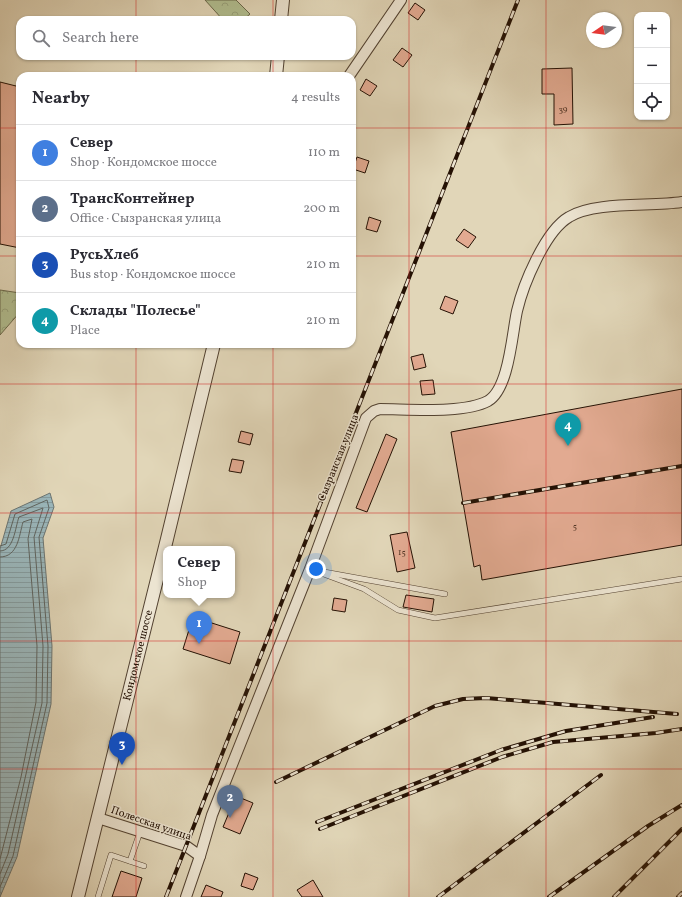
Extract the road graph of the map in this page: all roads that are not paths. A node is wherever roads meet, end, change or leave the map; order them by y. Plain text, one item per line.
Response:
1 (283, 0) edge
2 (401, 0) edge
3 (281, 16) edge
4 (278, 60) edge
5 (276, 72) edge
6 (352, 72) edge
7 (682, 202) edge
8 (213, 348) edge
9 (165, 546) edge
10 (163, 552) edge
11 (310, 569) junction
12 (682, 579) edge
13 (445, 594) dead end
14 (98, 818) junction
15 (140, 832) junction
16 (200, 856) junction
17 (130, 861) junction
18 (144, 866) dead end
19 (78, 897) edge
20 (98, 897) edge
21 (186, 897) edge

1 - 3 street
2 - 6 street
4 - 5 street
7 - 11 street, Сызранская улица
8 - 9 street, Кондомское шоссе
10 - 14 street, Кондомское шоссе
11 - 12 lane
11 - 13 lane
11 - 16 street, Сызранская улица
14 - 15 street, Полесская улица
14 - 19 street, Кондомское шоссе
15 - 16 street, Полесская улица
15 - 17 lane
16 - 21 street, Полесская улица
17 - 18 lane
17 - 20 lane

